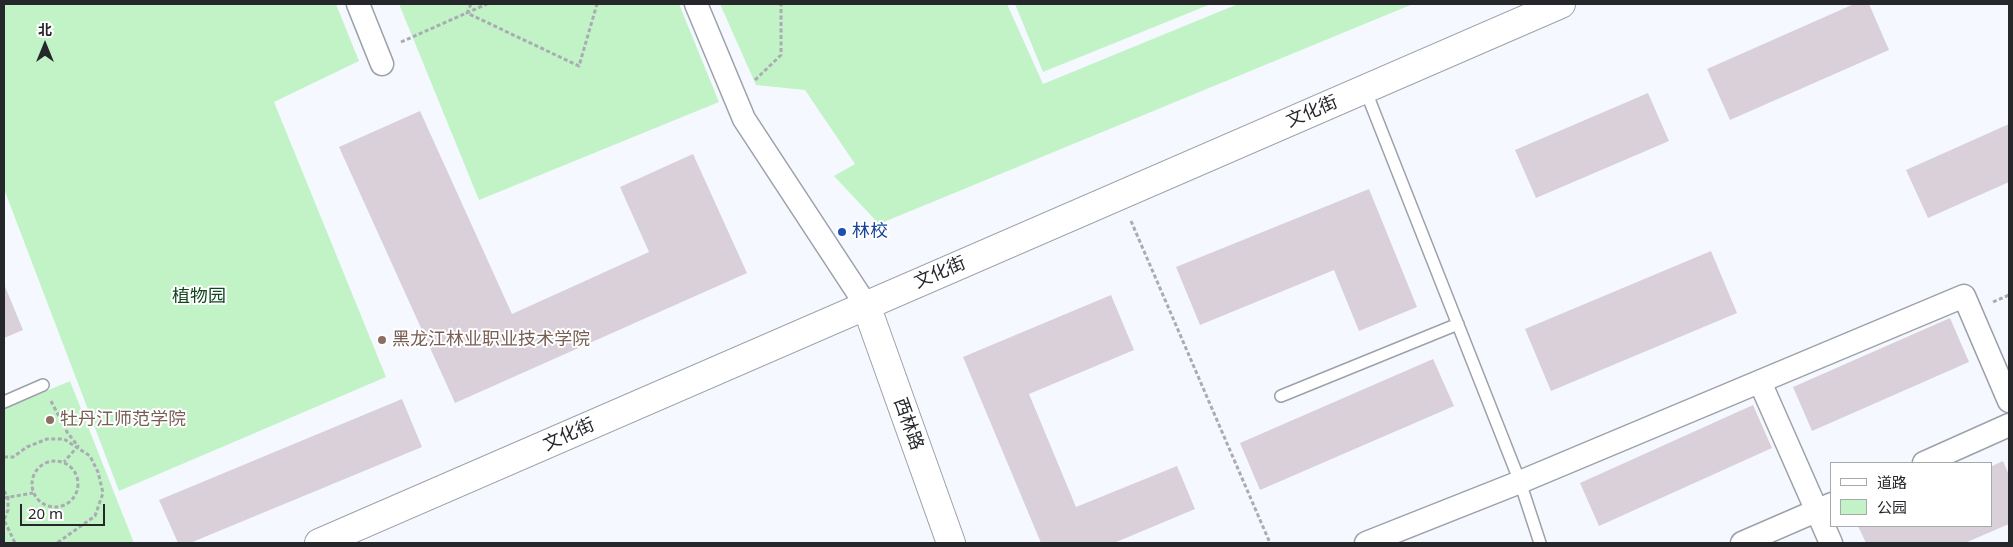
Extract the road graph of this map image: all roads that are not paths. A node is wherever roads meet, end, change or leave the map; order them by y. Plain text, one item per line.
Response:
1 (358, 4) edge
2 (696, 4) edge
3 (1561, 4) edge
4 (380, 58) road end
5 (1365, 89) junction
6 (866, 305) junction
7 (1458, 324) junction
8 (1760, 382) junction
9 (43, 385) road end
10 (1281, 396) dead end
11 (2009, 400) edge
12 (4, 402) edge
13 (2009, 425) edge
14 (1926, 462) edge
15 (1520, 482) junction
16 (1824, 508) edge
17 (319, 543) edge
18 (951, 543) edge
19 (1366, 543) edge
20 (1540, 543) edge
21 (1742, 543) edge
22 (1831, 543) edge

1 - 4 street
2 - 6 street
3 - 5 street, 文化街
5 - 6 street, 文化街
5 - 7 lane
6 - 17 street, 文化街
6 - 18 street, 西林路
7 - 10 lane
7 - 15 lane
8 - 11 street
8 - 15 street
8 - 16 street
9 - 12 lane
13 - 14 street
15 - 19 street
15 - 20 lane
16 - 21 street
16 - 22 street

